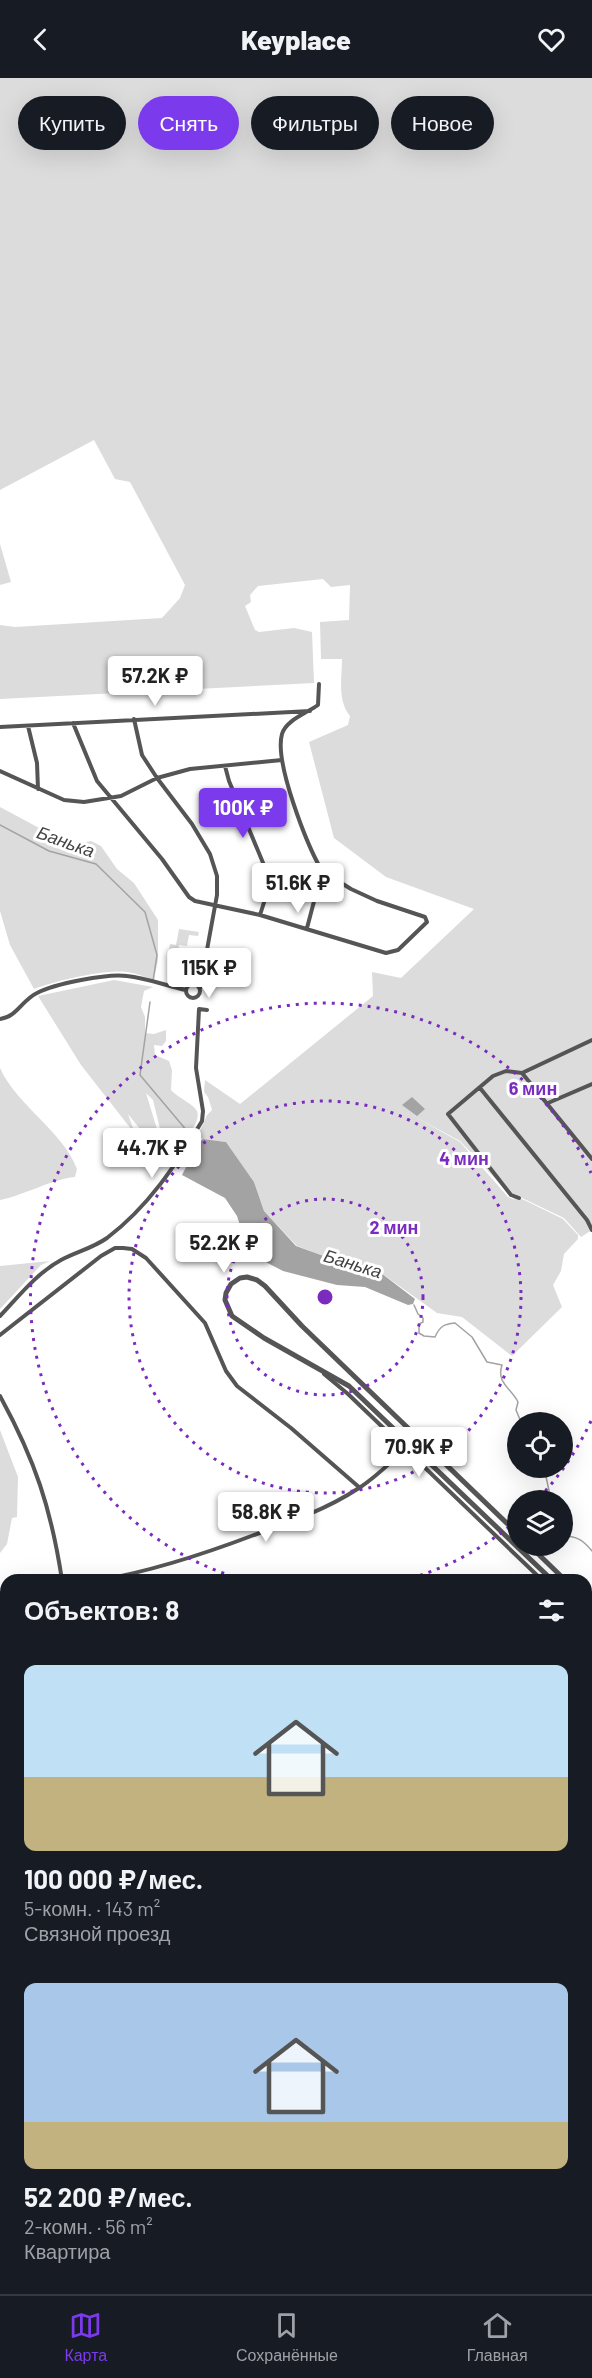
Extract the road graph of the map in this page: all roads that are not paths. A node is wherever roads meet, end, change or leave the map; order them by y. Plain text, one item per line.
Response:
1 (319, 684) dead end
2 (310, 711) junction
3 (134, 719) junction
4 (73, 723) junction
5 (28, 726) junction
6 (0, 727) edge
7 (282, 760) junction
8 (225, 766) junction
9 (0, 771) edge
10 (157, 778) junction
11 (38, 789) junction
12 (113, 798) junction
13 (322, 871) junction
14 (214, 905) junction
15 (260, 915) junction
16 (307, 928) junction
17 (200, 988) junction
18 (186, 990) junction
19 (207, 1010) dead end
20 (0, 1020) edge
21 (592, 1040) edge
22 (522, 1073) junction
23 (592, 1084) edge
24 (480, 1088) junction
25 (548, 1103) junction
26 (592, 1159) edge
27 (519, 1198) dead end
28 (592, 1227) edge
29 (0, 1316) edge
30 (0, 1335) edge
31 (309, 1363) junction
32 (0, 1396) edge
33 (405, 1449) junction
34 (360, 1488) junction
35 (507, 1523) edge
36 (540, 1556) edge
37 (61, 1574) edge
38 (127, 1574) edge
39 (536, 1574) edge
40 (546, 1574) edge
41 (559, 1574) edge

1 - 2 street
2 - 3 street
2 - 7 street
3 - 4 street
3 - 10 street
4 - 5 street
4 - 12 street
5 - 6 street
5 - 11 street
7 - 8 street
7 - 13 street
8 - 10 street
8 - 15 street
9 - 11 street
10 - 12 street
10 - 14 street
11 - 12 street
12 - 14 street
13 - 16 street
13 - 16 street
14 - 15 street
14 - 17 street
15 - 16 street
17 - 18 street
17 - 18 street
18 - 20 street
19 - 29 street
21 - 22 street
22 - 24 street
22 - 25 street
23 - 25 street
24 - 27 street
24 - 28 street
25 - 26 street
30 - 34 street
31 - 33 street
31 - 35 street
31 - 40 street
32 - 37 street
33 - 34 street
33 - 39 street
34 - 38 street
36 - 41 street

